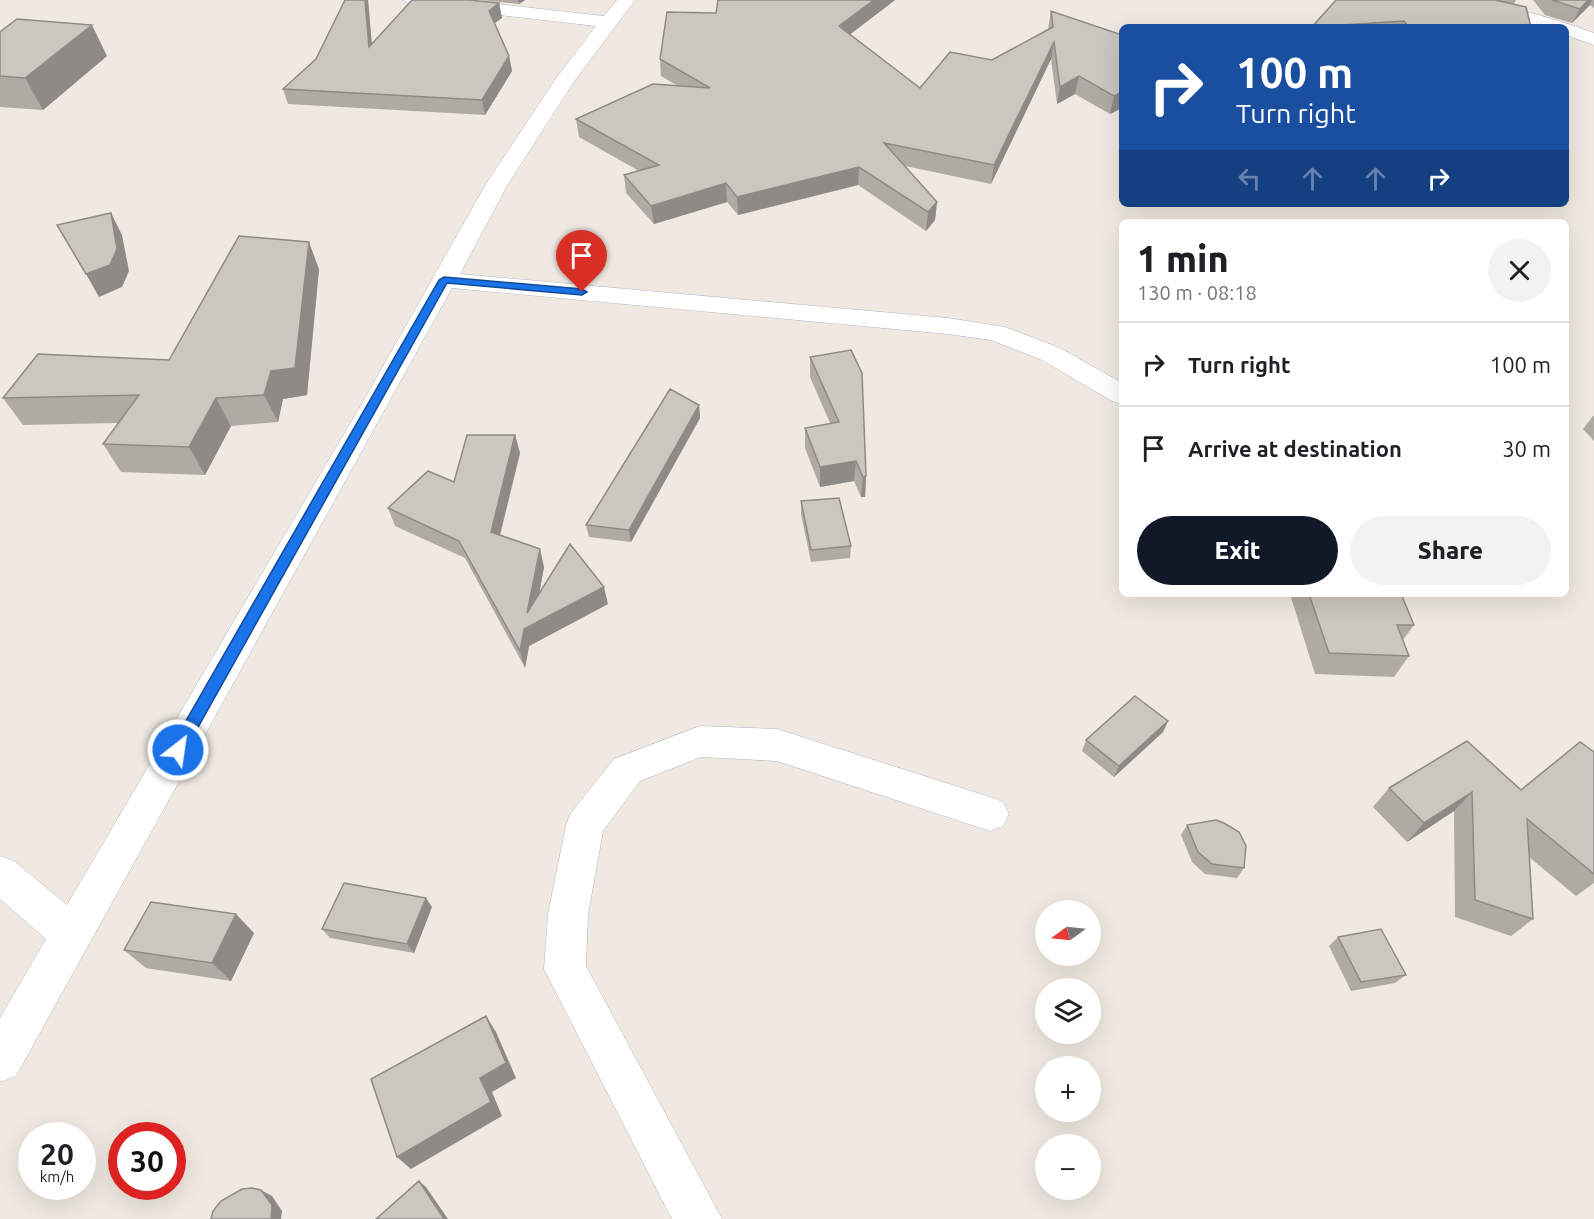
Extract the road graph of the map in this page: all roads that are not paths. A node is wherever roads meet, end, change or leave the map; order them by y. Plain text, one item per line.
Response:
1 (412, 0) edge
2 (1448, 0) edge
3 (617, 11) edge
4 (1547, 24) edge
5 (1569, 30) edge
6 (1594, 39) edge
7 (444, 280) junction
8 (1119, 393) edge
9 (990, 814) dead end
10 (0, 874) edge
11 (72, 935) junction
12 (0, 1060) edge
13 (698, 1219) edge

1 - 3 street
2 - 4 street
3 - 7 street
5 - 6 street
7 - 8 street
7 - 11 street
9 - 13 street
10 - 11 street
11 - 12 street

